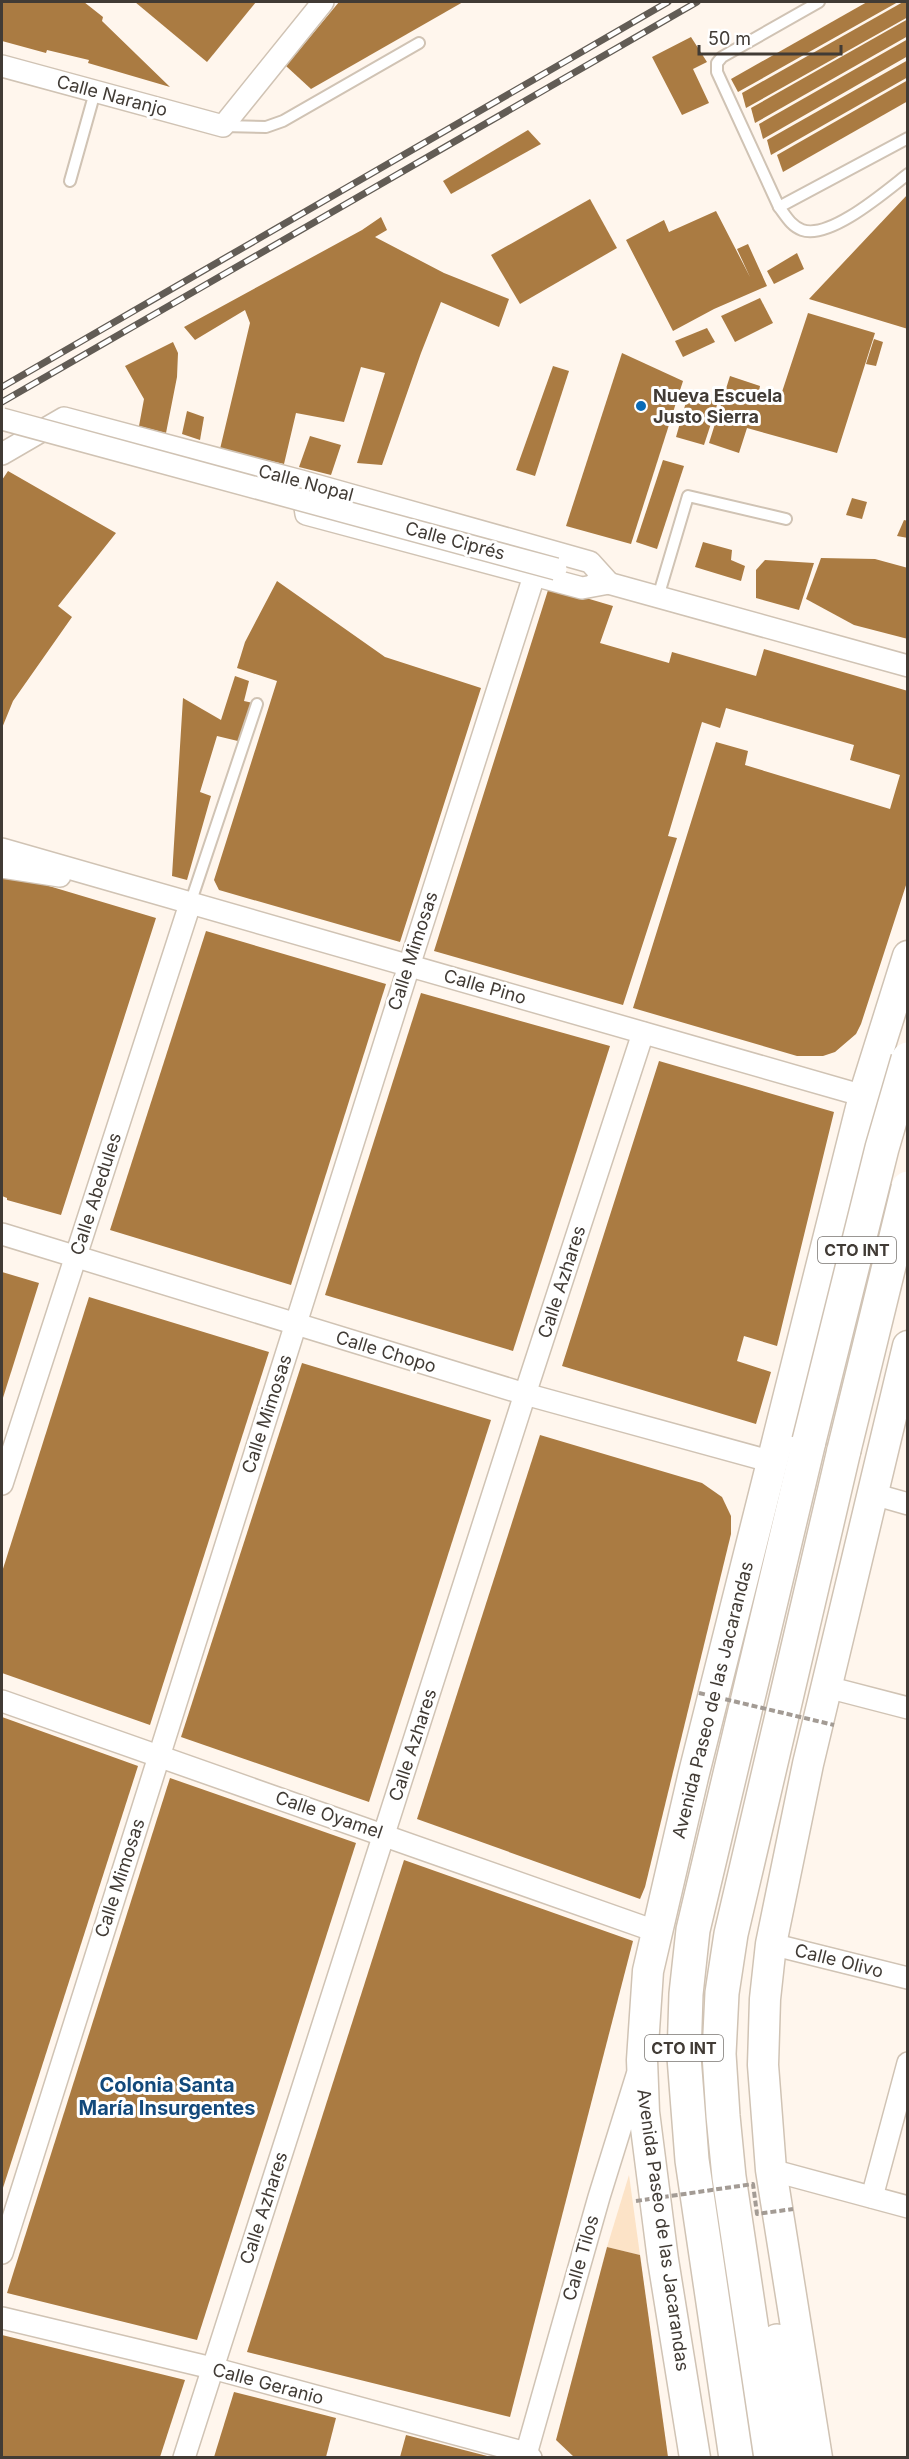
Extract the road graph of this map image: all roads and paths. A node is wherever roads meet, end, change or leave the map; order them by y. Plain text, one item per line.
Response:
1 (323, 2) edge
2 (819, 2) edge
3 (419, 43) dead end
4 (2, 66) edge
5 (95, 92) junction
6 (223, 126) junction
7 (908, 138) edge
8 (908, 174) edge
9 (70, 181) dead end
10 (779, 207) junction
11 (2, 419) edge
12 (2, 454) edge
13 (301, 481) junction
14 (786, 519) dead end
15 (534, 576) junction
16 (609, 583) junction
17 (658, 597) junction
18 (908, 666) edge
19 (257, 704) dead end
20 (2, 838) edge
21 (2, 849) edge
22 (2, 867) edge
23 (76, 872) junction
24 (190, 904) junction
25 (907, 958) edge
26 (409, 966) junction
27 (643, 1033) junction
28 (908, 1059) edge
29 (864, 1096) junction
30 (908, 1188) edge
31 (2, 1234) edge
32 (76, 1256) junction
33 (295, 1325) junction
34 (805, 1332) junction
35 (907, 1347) edge
36 (525, 1394) junction
37 (773, 1462) junction
38 (2, 1484) edge
39 (873, 1494) junction
40 (908, 1504) edge
41 (826, 1687) junction
42 (699, 1694) dead end
43 (2, 1701) edge
44 (908, 1708) edge
45 (834, 1725) dead end
46 (159, 1756) junction
47 (384, 1834) junction
48 (656, 1931) junction
49 (771, 1944) junction
50 (908, 1978) edge
51 (642, 2060) junction
52 (908, 2063) edge
53 (771, 2170) junction
54 (872, 2197) junction
55 (636, 2201) dead end
56 (908, 2207) edge
57 (793, 2209) dead end
58 (2, 2253) edge
59 (747, 2292) junction
60 (713, 2308) junction
61 (2, 2318) edge
62 (212, 2368) junction
63 (754, 2453) edge
64 (528, 2456) edge
65 (184, 2457) edge
66 (695, 2457) edge
67 (716, 2457) edge
68 (796, 2457) edge
69 (818, 2457) edge

1 - 6 street
2 - 10 lane
3 - 6 lane
4 - 5 street, Calle Naranjo
5 - 6 street, Calle Naranjo
5 - 9 lane
7 - 10 lane
8 - 10 lane
11 - 16 street, Calle Ciprés, bridge
12 - 13 street, Calle Nopal
13 - 15 street
13 - 16 street, Calle Nopal
14 - 17 lane
15 - 16 street
15 - 26 street, Calle Mimosas
16 - 17 street, Calle Ciprés
17 - 18 street, Calle Ciprés
19 - 24 lane
20 - 23 street
21 - 23 street, Calle Pino
22 - 23 street
23 - 24 street, Calle Pino
24 - 26 street, Calle Pino
24 - 32 street, Calle Abedules
25 - 29 main road, Avenida Paseo de las Jacarandas / CTO INT
26 - 27 street, Calle Pino
26 - 33 street, Calle Mimosas
27 - 29 street, Calle Pino
27 - 36 street, Calle Azhares
28 - 60 highway, CTO INT, bridge
29 - 34 main road, Avenida Paseo de las Jacarandas / CTO INT
30 - 59 highway, CTO INT, bridge
31 - 32 street, Calle Chopo
32 - 33 street, Calle Chopo
32 - 38 street, Calle Abedules
33 - 36 street, Calle Chopo
33 - 46 street, Calle Mimosas
34 - 35 main road
34 - 37 main road, Avenida Paseo de las Jacarandas / CTO INT
35 - 39 main road
36 - 37 street, Calle Chopo
36 - 47 street, Calle Azhares
37 - 48 main road, Avenida Paseo de las Jacarandas / CTO INT
39 - 40 street
39 - 41 main road
41 - 44 street
41 - 49 main road
42 - 45 path, bridge
43 - 46 street, Calle Oyamel
46 - 47 street, Calle Oyamel
46 - 58 street, Calle Mimosas
47 - 48 street, Calle Oyamel
47 - 62 street, Calle Azhares
48 - 51 main road, Avenida Paseo de las Jacarandas / CTO INT
49 - 50 street, Calle Olivo
49 - 53 main road
51 - 64 street, Calle Tilos
51 - 66 main road, Avenida Paseo de las Jacarandas / CTO INT
52 - 54 street
53 - 54 street
53 - 69 main road
54 - 56 street
55 - 57 path, bridge
59 - 63 highway, CTO INT
59 - 68 highway
60 - 63 highway, CTO INT
60 - 67 highway
61 - 62 street, Calle Geranio
62 - 64 street, Calle Geranio
62 - 65 street, Calle Azhares

